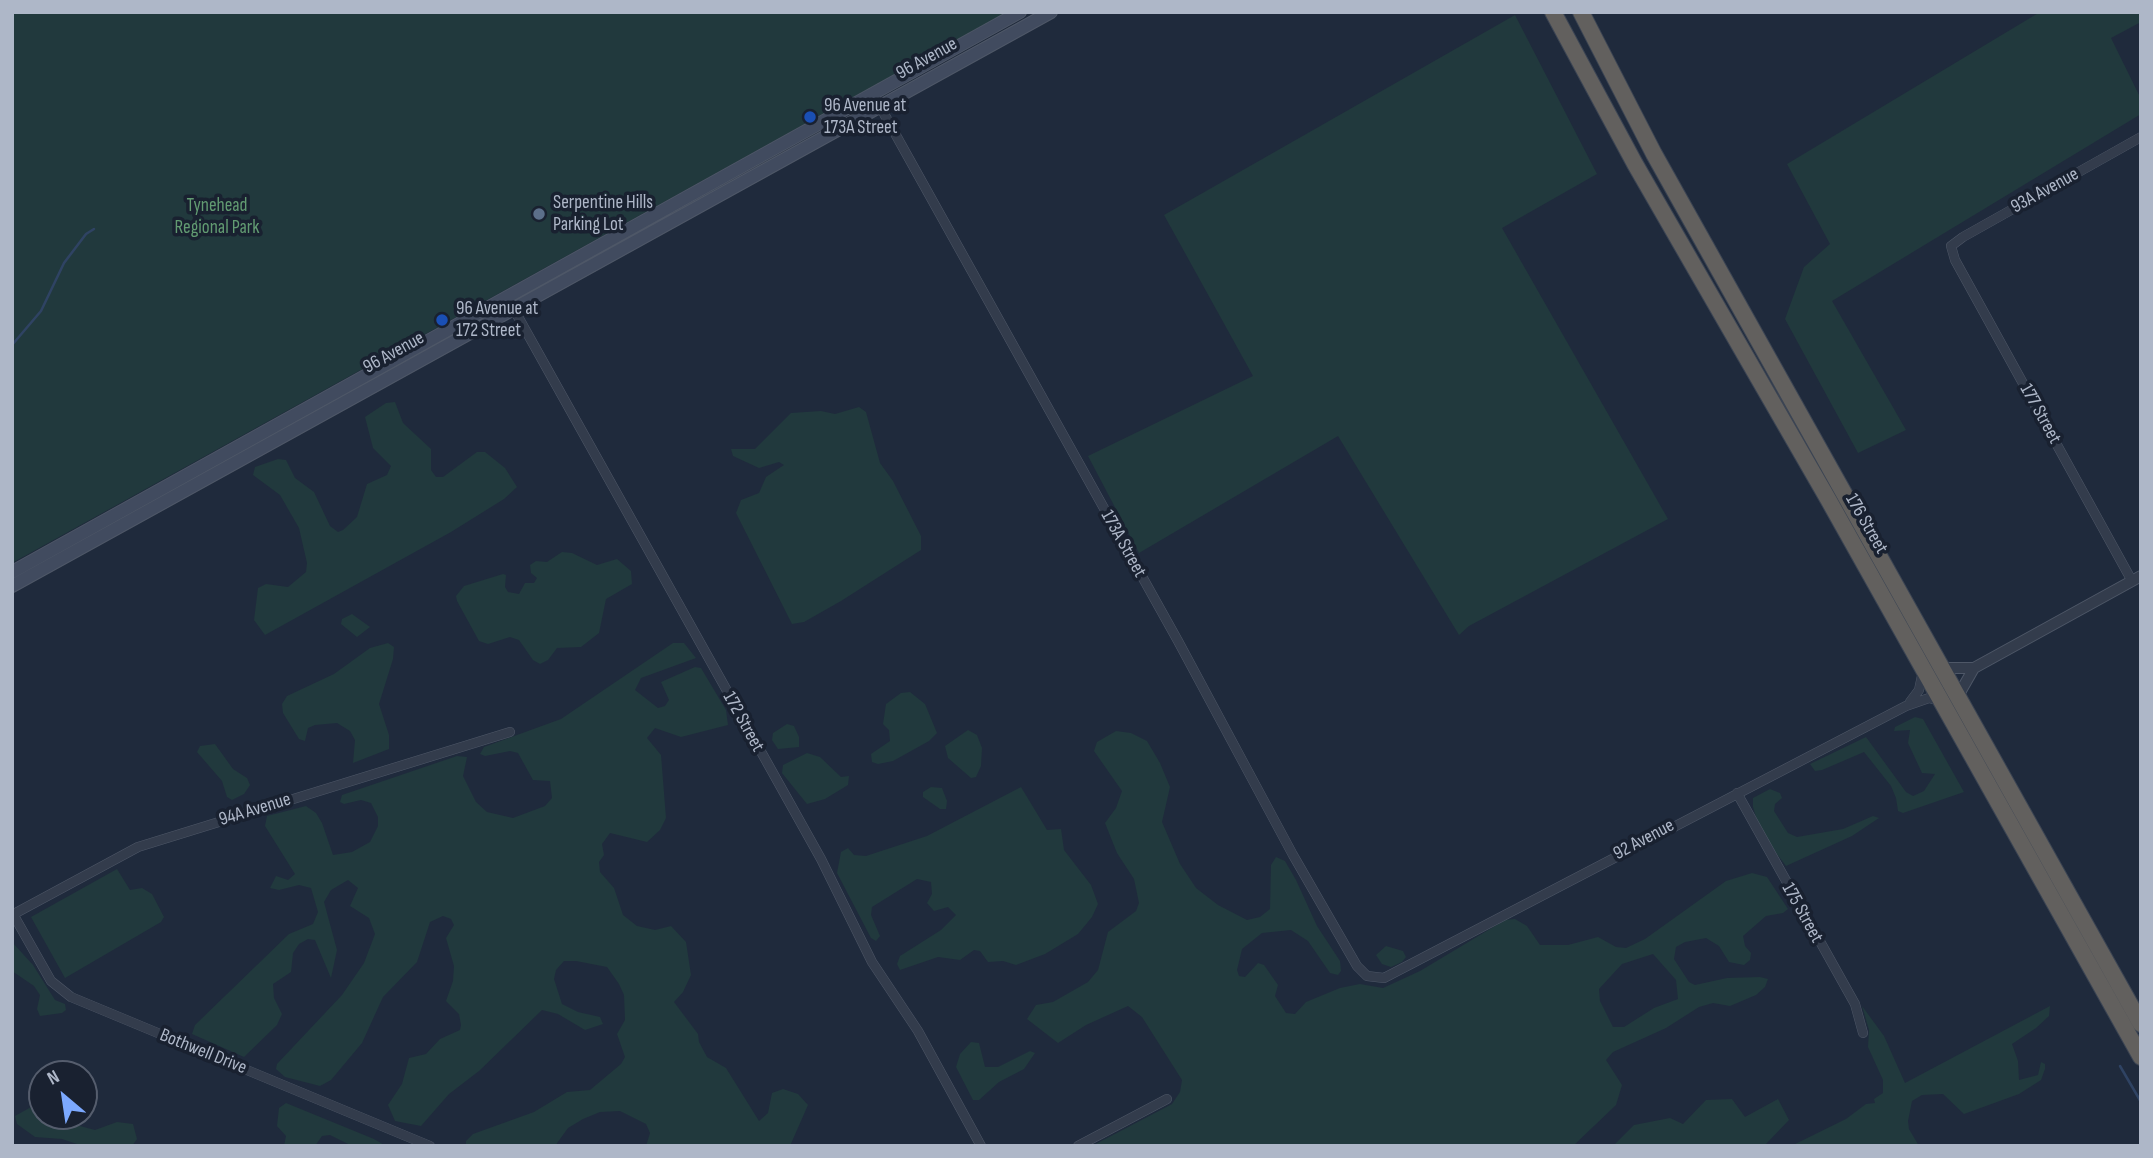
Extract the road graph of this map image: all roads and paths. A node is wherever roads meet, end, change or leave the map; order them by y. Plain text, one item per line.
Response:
1 (1020, 12) edge
2 (1051, 12) edge
3 (1553, 12) edge
4 (1581, 12) edge
5 (873, 94) junction
6 (881, 107) junction
7 (2141, 137) edge
8 (1951, 246) joint
9 (507, 297) junction
10 (514, 309) junction
11 (12, 572) edge
12 (2136, 578) edge
13 (12, 586) edge
14 (1923, 667) junction
15 (1942, 668) junction
16 (1974, 668) junction
17 (1951, 699) junction
18 (1906, 706) junction
19 (510, 732) dead end
20 (1737, 793) junction
21 (13, 915) edge
22 (1384, 978) joint
23 (2141, 1024) edge
24 (1863, 1033) dead end
25 (2141, 1057) edge
26 (1167, 1099) dead end
27 (430, 1146) edge
28 (981, 1146) edge
29 (1078, 1146) edge

1 - 5 main road, 96 Avenue
2 - 6 main road, 96 Avenue
3 - 14 highway, 176 Street
4 - 15 highway, 176 Street
5 - 6 street, 173A Street
5 - 9 main road, 96 Avenue
6 - 10 main road, 96 Avenue
6 - 22 street, 173A Street
7 - 8 street, 93A Avenue
8 - 12 street, 177 Street
9 - 10 street, 172 Street
9 - 11 main road, 96 Avenue
10 - 13 main road, 96 Avenue
10 - 28 street, 172 Street
12 - 16 street
14 - 17 highway, 176 Street
14 - 18 street
15 - 16 street
15 - 17 highway, 176 Street
16 - 17 street
17 - 18 street, 92 Avenue
17 - 23 highway, 176 Street
17 - 25 highway, 176 Street
18 - 20 street, 92 Avenue
19 - 21 street, 94A Avenue
20 - 22 street, 92 Avenue
20 - 24 street, 175 Street
21 - 27 street, Bothwell Drive
26 - 29 street

